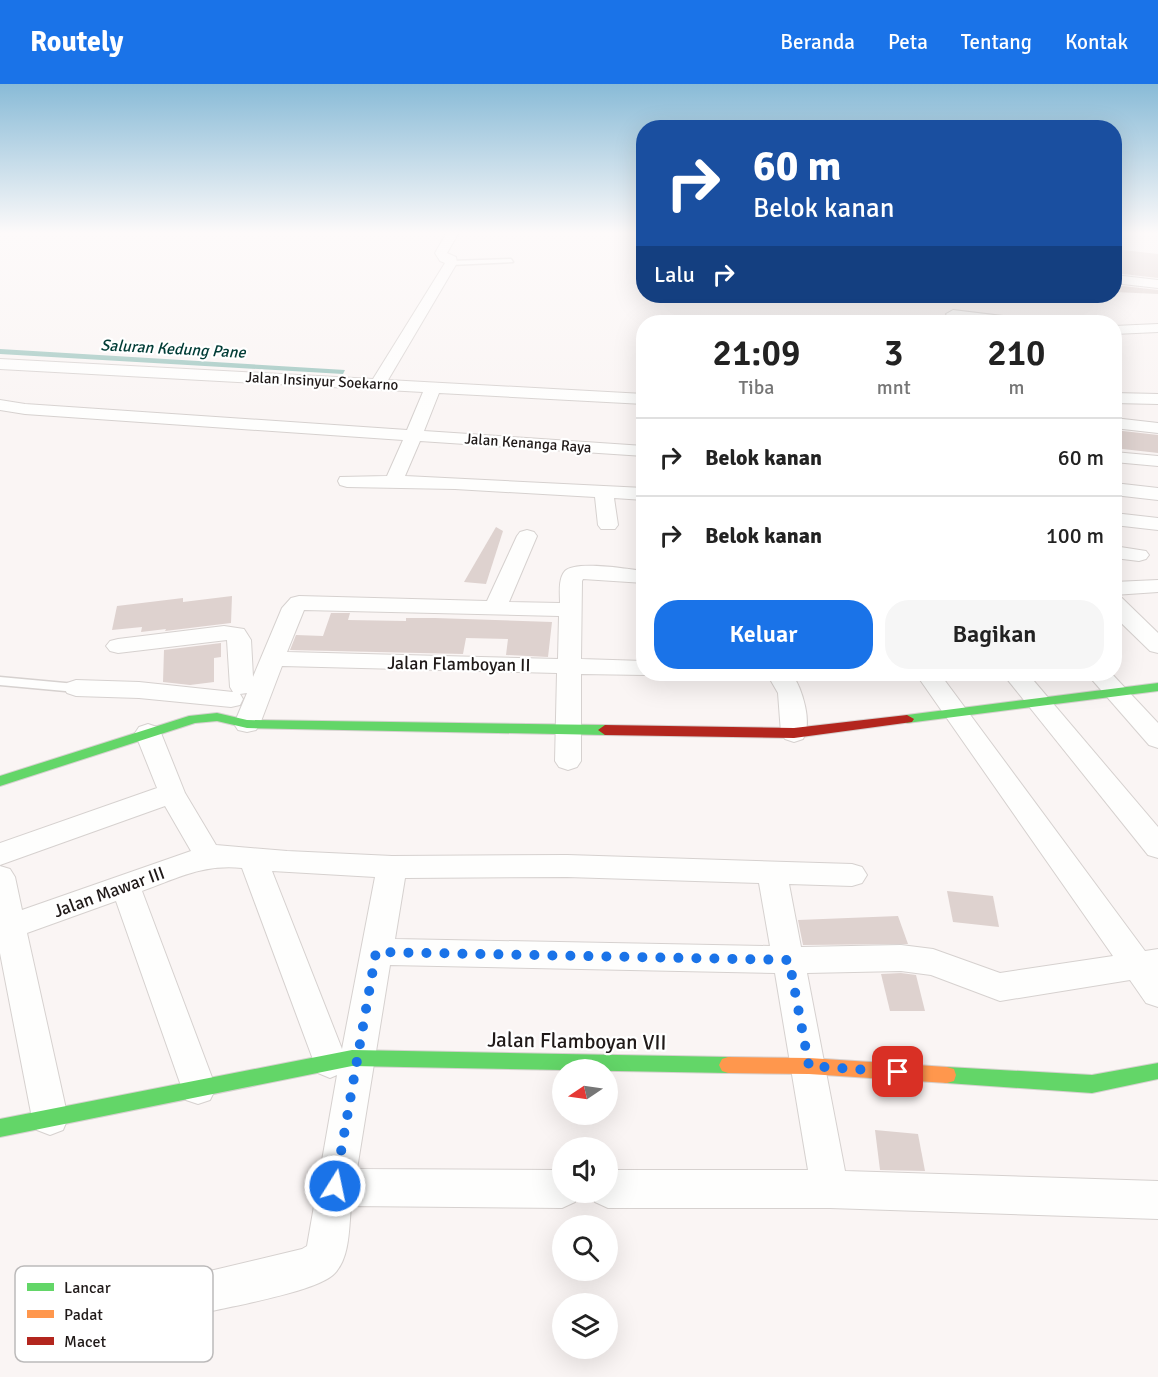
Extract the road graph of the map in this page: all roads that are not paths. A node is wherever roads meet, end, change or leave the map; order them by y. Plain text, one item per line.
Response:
1 (432, 294) edge
2 (1135, 314) dead end
3 (1158, 316) edge
4 (1158, 328) edge
5 (1122, 330) edge
6 (0, 364) edge
7 (383, 375) junction
8 (434, 386) junction
9 (1122, 398) edge
10 (636, 399) edge
11 (1158, 399) edge
12 (0, 405) edge
13 (1122, 424) edge
14 (1158, 428) edge
15 (412, 436) junction
16 (636, 450) edge
17 (1122, 458) edge
18 (1158, 461) edge
19 (347, 481) dead end
20 (394, 481) junction
21 (1122, 490) edge
22 (604, 492) junction
23 (636, 494) edge
24 (1158, 494) edge
25 (1122, 520) edge
26 (1158, 524) edge
27 (608, 525) dead end
28 (527, 536) dead end
29 (1122, 553) edge
30 (1139, 555) dead end
31 (636, 576) edge
32 (1158, 586) edge
33 (1122, 588) edge
34 (495, 609) junction
35 (572, 610) junction
36 (1122, 611) edge
37 (118, 646) dead end
38 (1158, 646) edge
39 (274, 659) junction
40 (571, 667) junction
41 (636, 668) edge
42 (0, 681) edge
43 (784, 681) edge
44 (933, 681) edge
45 (1021, 681) edge
46 (1105, 681) edge
47 (1158, 687) edge
48 (76, 688) joint
49 (1116, 693) junction
50 (230, 701) junction
51 (1039, 703) junction
52 (957, 713) junction
53 (247, 724) junction
54 (567, 729) junction
55 (148, 733) junction
56 (794, 733) junction
57 (1158, 739) edge
58 (568, 761) dead end
59 (0, 781) edge
60 (172, 794) junction
61 (1149, 823) edge
62 (1158, 847) edge
63 (0, 854) edge
64 (208, 856) junction
65 (253, 859) junction
66 (392, 867) junction
67 (772, 871) junction
68 (852, 875) dead end
69 (0, 878) edge
70 (126, 887) junction
71 (9, 927) junction
72 (376, 952) junction
73 (789, 960) junction
74 (1148, 964) edge
75 (1158, 993) edge
76 (345, 1060) junction
77 (809, 1066) junction
78 (1158, 1071) edge
79 (198, 1088) junction
80 (50, 1118) junction
81 (0, 1128) edge
82 (335, 1186) junction
83 (552, 1189) edge
84 (618, 1189) edge
85 (830, 1189) junction
86 (1158, 1200) edge
87 (213, 1290) edge

1 - 7 street
2 - 3 street
4 - 5 street
6 - 7 street, Jalan Insinyur Soekarno
7 - 8 street, Jalan Insinyur Soekarno
8 - 10 street, Jalan Insinyur Soekarno
8 - 15 street
9 - 11 street
12 - 15 street, Jalan Kenanga Raya
13 - 14 street
15 - 16 street, Jalan Kenanga Raya
15 - 20 street
17 - 18 street
19 - 20 street
20 - 22 street
21 - 24 street
22 - 23 street
22 - 27 street
25 - 26 street
28 - 34 street
29 - 30 street
31 - 35 street
32 - 33 street
34 - 35 street
34 - 39 street
35 - 40 street
36 - 38 street
37 - 50 street
39 - 40 street, Jalan Flamboyan II
39 - 50 street
39 - 53 street
40 - 41 street, Jalan Flamboyan II
40 - 54 street
42 - 48 lane
43 - 56 street
44 - 52 street
45 - 51 street
46 - 49 street
47 - 49 street
48 - 50 street
49 - 51 street
49 - 57 street
50 - 53 street
50 - 55 street
51 - 52 street
51 - 61 street
52 - 56 street
52 - 74 street
53 - 54 street
54 - 56 street
54 - 58 street
55 - 59 street
55 - 60 street
60 - 63 street
60 - 64 street
61 - 62 street
64 - 65 street
64 - 70 street, Jalan Mawar III
65 - 66 street
65 - 76 street
66 - 67 street
66 - 72 street
67 - 68 street
67 - 73 street
69 - 71 street
70 - 71 street, Jalan Mawar III
70 - 79 street
71 - 80 street
72 - 73 street
72 - 76 street
73 - 74 street
73 - 77 street
74 - 75 street
76 - 77 street, Jalan Flamboyan VII
76 - 79 street, Jalan Flamboyan VII
76 - 82 street
77 - 78 street, Jalan Flamboyan VII
77 - 85 street
79 - 80 street, Jalan Flamboyan VII
80 - 81 street, Jalan Flamboyan VII
82 - 83 street
82 - 87 street
84 - 85 street
85 - 86 street

